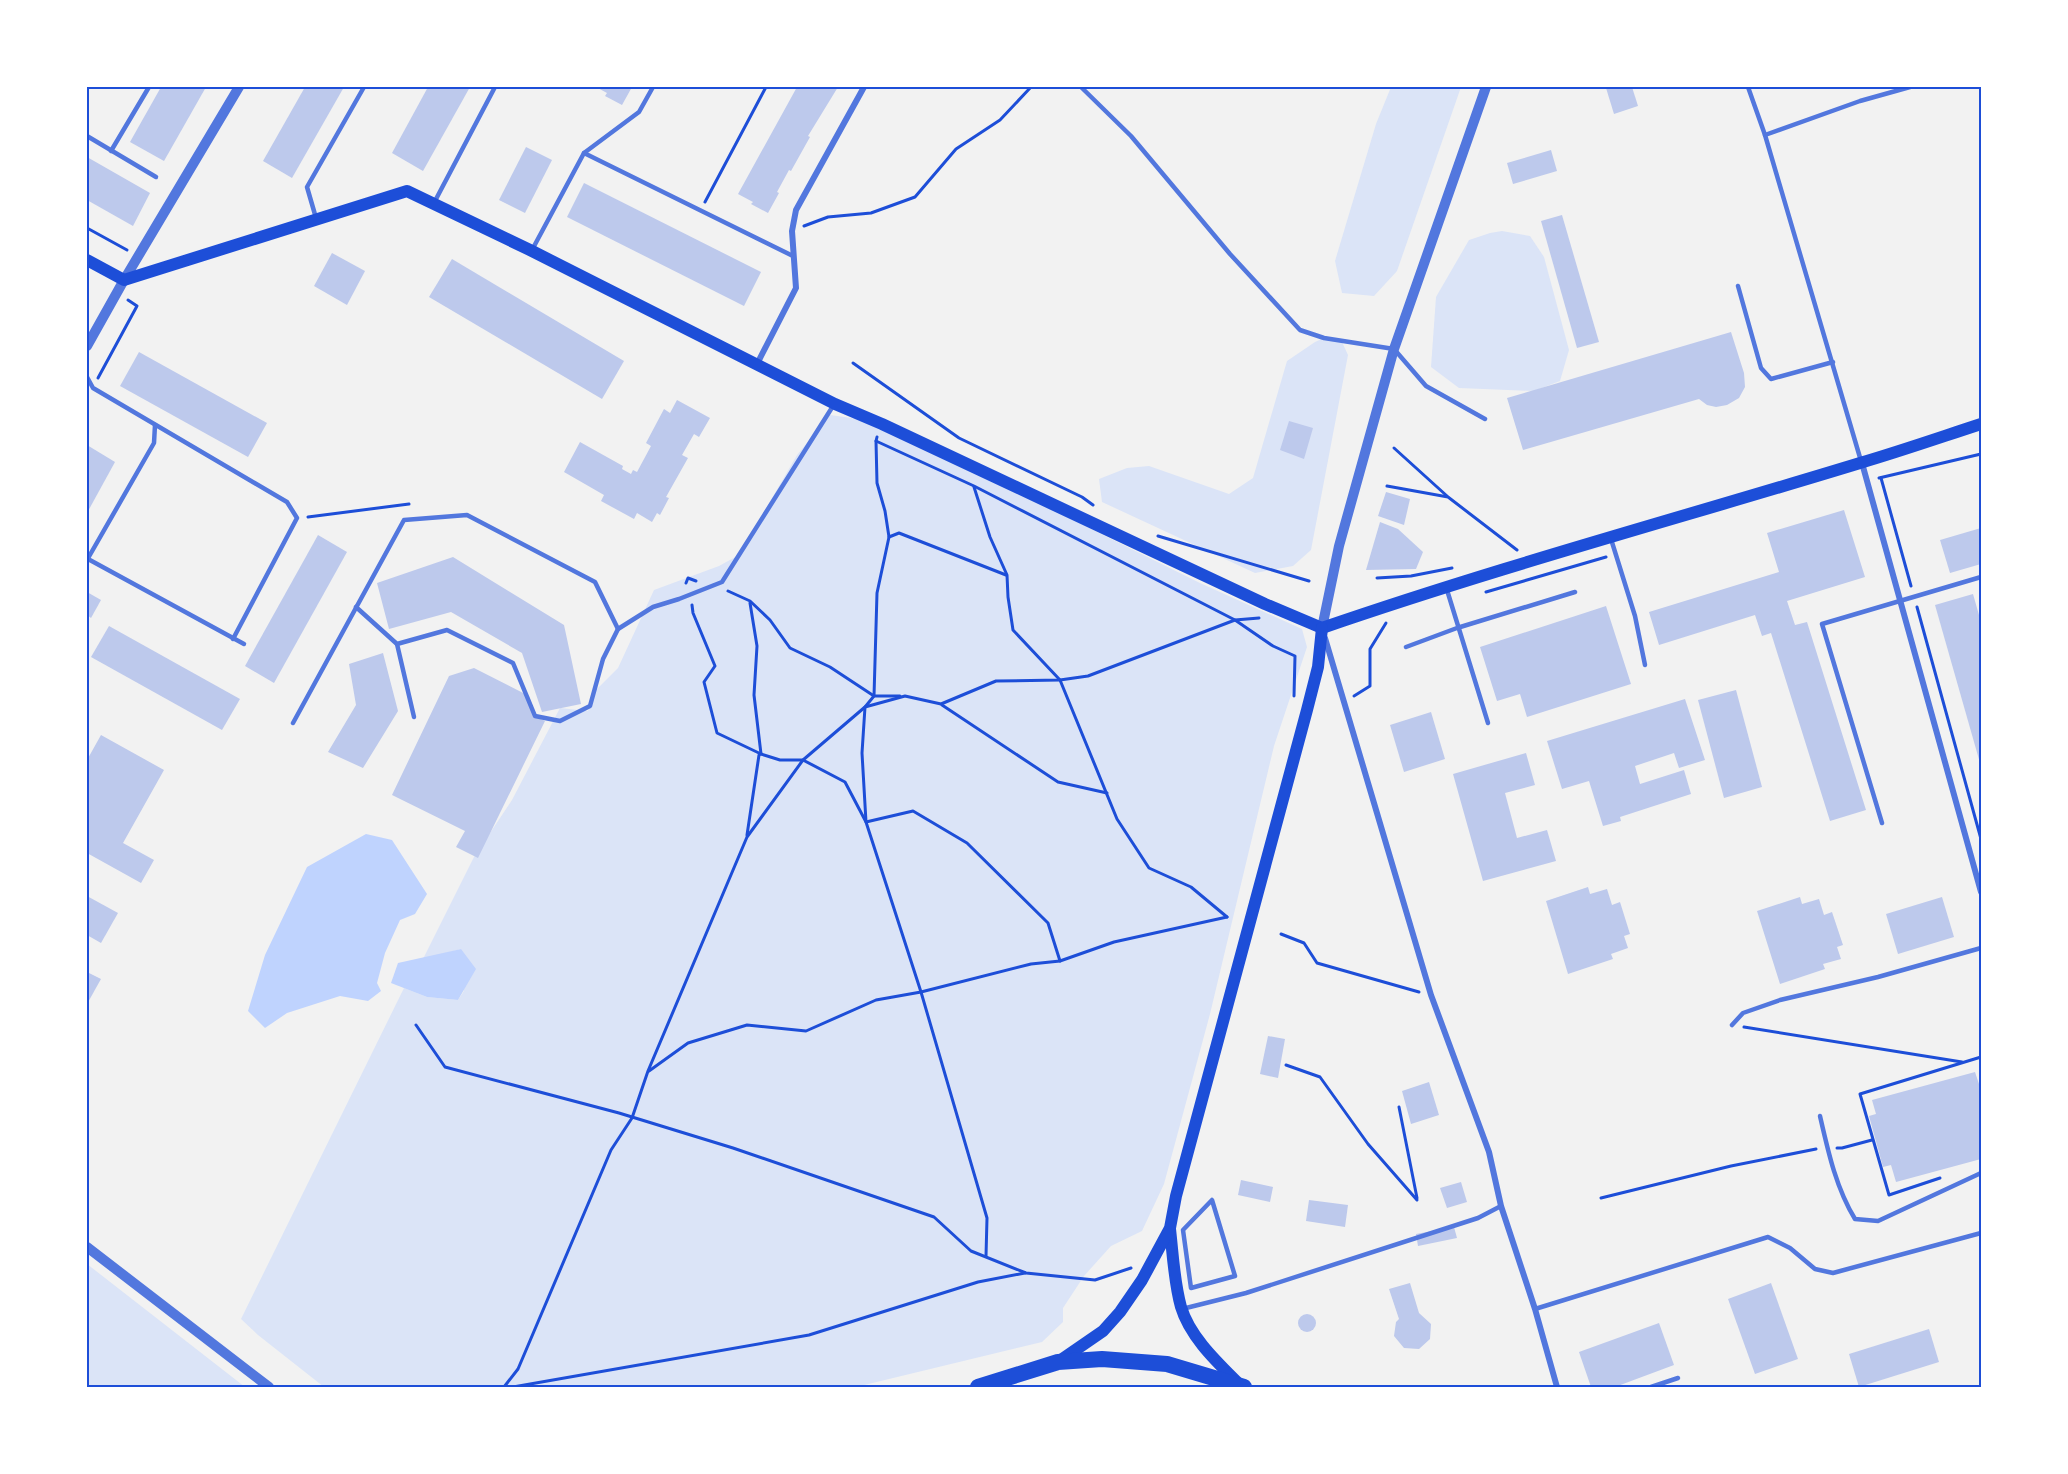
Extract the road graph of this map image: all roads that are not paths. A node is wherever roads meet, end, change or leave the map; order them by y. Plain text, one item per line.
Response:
1 (149, 87) edge
2 (239, 87) edge
3 (364, 87) edge
4 (495, 87) edge
5 (653, 87) edge
6 (864, 87) edge
7 (1081, 87) edge
8 (1486, 87) edge
9 (1748, 87) edge
10 (1910, 87) edge
11 (1765, 135) junction
12 (87, 136) edge
13 (111, 151) junction
14 (584, 153) junction
15 (156, 177) dead end
16 (433, 204) junction
17 (317, 220) junction
18 (532, 251) junction
19 (793, 256) junction
20 (87, 260) edge
21 (124, 280) junction
22 (1738, 286) dead end
23 (87, 346) edge
24 (1394, 349) junction
25 (1833, 362) junction
26 (757, 364) junction
27 (87, 377) edge
28 (835, 404) junction
29 (1485, 419) dead end
30 (1981, 424) edge
31 (155, 425) junction
32 (1862, 463) junction
33 (1610, 536) junction
34 (88, 559) edge
35 (1981, 576) edge
36 (1446, 587) junction
37 (1575, 592) dead end
38 (1900, 602) junction
39 (356, 607) junction
40 (618, 628) junction
41 (1322, 628) junction
42 (1457, 628) junction
43 (233, 639) junction
44 (244, 644) dead end
45 (397, 644) junction
46 (1406, 647) dead end
47 (1646, 665) dead end
48 (414, 717) dead end
49 (293, 723) dead end
50 (1488, 723) dead end
51 (1882, 823) dead end
52 (1981, 892) edge
53 (1981, 948) edge
54 (1732, 1025) road end
55 (1820, 1116) dead end
56 (1981, 1173) edge
57 (1501, 1206) junction
58 (1170, 1228) junction
59 (1981, 1233) edge
60 (87, 1246) edge
61 (1175, 1281) junction
62 (1190, 1281) junction
63 (1181, 1309) junction
64 (1535, 1309) junction
65 (1058, 1362) junction
66 (1678, 1378) dead end
67 (1242, 1385) edge
68 (269, 1387) edge
69 (978, 1387) edge
70 (1557, 1387) edge
71 (1652, 1387) edge

1 - 13 lane
2 - 21 street
3 - 17 lane
4 - 16 lane
5 - 14 lane
6 - 19 street
7 - 24 lane
8 - 24 street
9 - 11 lane
10 - 11 lane
11 - 25 lane
12 - 13 lane
13 - 15 lane
14 - 18 lane
14 - 19 lane
16 - 17 main road
16 - 18 main road
17 - 21 main road
18 - 26 main road
19 - 26 street
20 - 21 main road
21 - 23 street
22 - 25 lane
24 - 29 lane
24 - 41 street
25 - 32 lane
26 - 28 main road
27 - 31 lane
28 - 40 lane
28 - 41 main road
30 - 32 main road
31 - 34 lane
31 - 43 lane
32 - 33 main road
32 - 38 street
33 - 36 main road
33 - 47 lane
34 - 43 lane
35 - 38 lane
36 - 41 main road
36 - 42 lane
37 - 42 lane
38 - 51 lane
38 - 52 street
39 - 40 lane
39 - 45 lane
39 - 49 lane
40 - 45 lane
41 - 57 street
41 - 58 main road
42 - 46 lane
42 - 50 lane
43 - 44 lane
45 - 48 lane
53 - 54 lane
55 - 56 lane
57 - 63 lane
57 - 64 street
58 - 61 main road
58 - 65 main road
59 - 64 lane
60 - 68 street
61 - 62 lane
61 - 63 main road
62 - 62 lane
63 - 67 main road
64 - 70 street
65 - 67 highway
65 - 69 highway
66 - 71 lane

